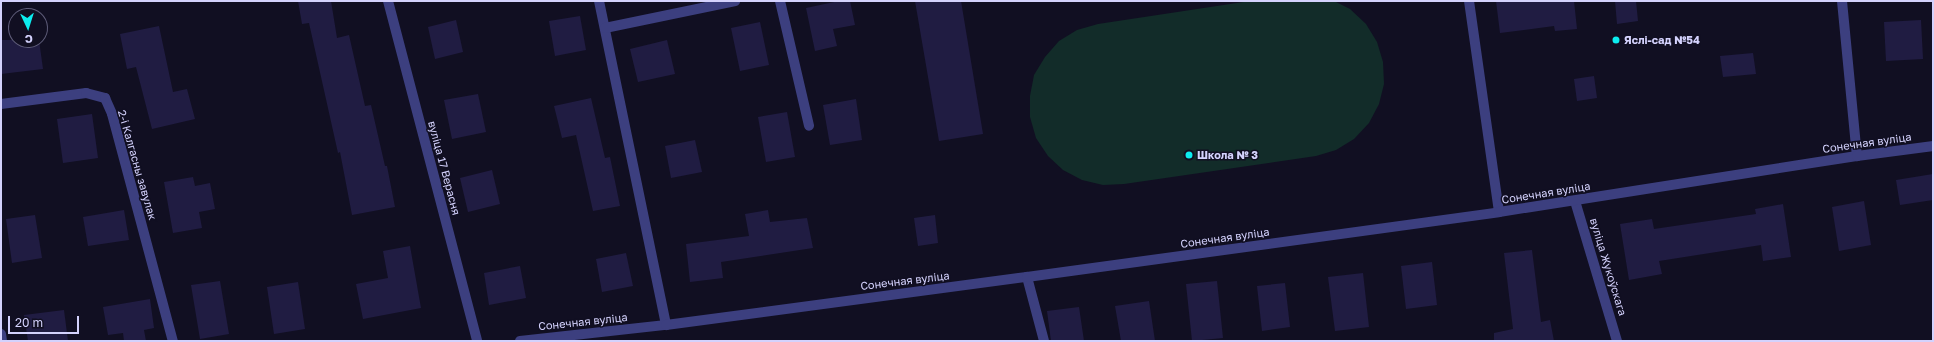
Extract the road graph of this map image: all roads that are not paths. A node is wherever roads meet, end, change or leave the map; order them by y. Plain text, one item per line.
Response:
1 (388, 1) edge
2 (598, 1) edge
3 (735, 1) edge
4 (780, 1) edge
5 (1469, 1) edge
6 (1842, 1) edge
7 (605, 28) junction
8 (1, 104) edge
9 (809, 126) dead end
10 (1933, 146) edge
11 (1857, 156) junction
12 (1575, 201) junction
13 (1499, 212) junction
14 (1027, 278) junction
15 (666, 325) junction
16 (1, 334) edge
17 (2, 341) edge
18 (173, 341) edge
19 (477, 341) edge
20 (520, 341) edge
21 (1044, 341) edge
22 (1617, 341) edge

1 - 19 street, вуліца 17 Верасня
2 - 7 street
3 - 7 street
4 - 9 street
5 - 13 street
6 - 11 street
7 - 15 street
8 - 18 street, 2-і Калгасны завулак
10 - 11 street, Сонечная вуліца
11 - 12 street, Сонечная вуліца
12 - 13 street, Сонечная вуліца
12 - 22 street, вуліца Жукоўскага
13 - 14 street, Сонечная вуліца
14 - 15 street, Сонечная вуліца
14 - 21 street
15 - 20 street, Сонечная вуліца
16 - 17 street

